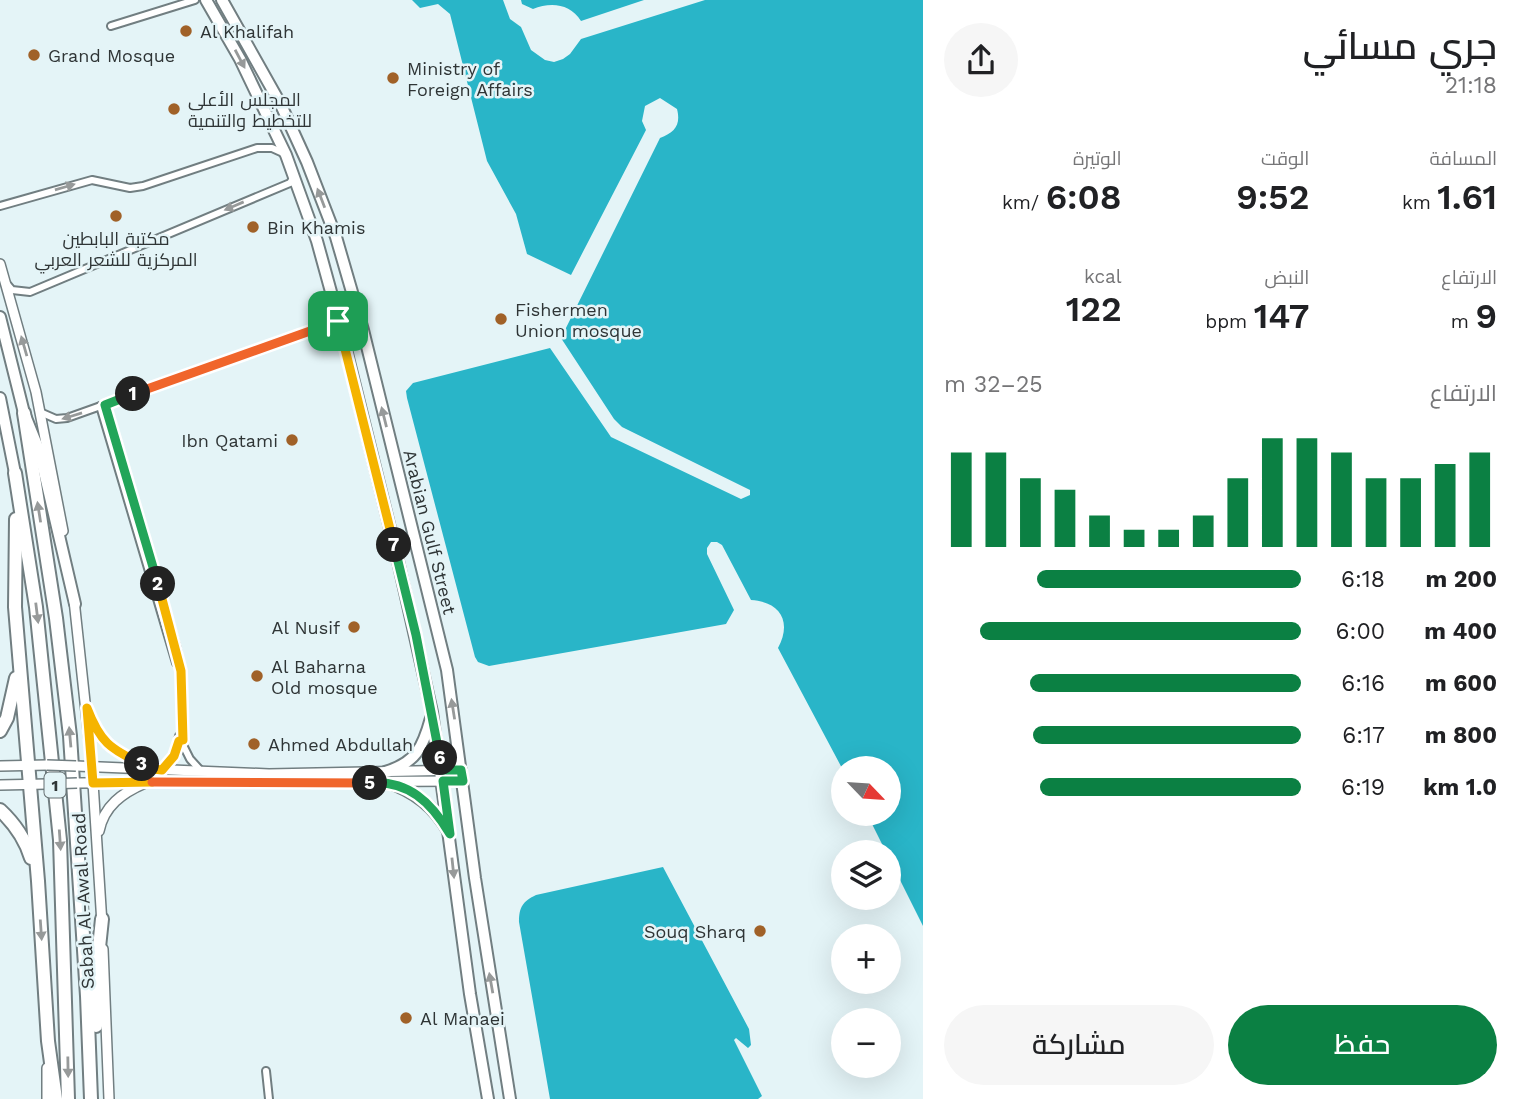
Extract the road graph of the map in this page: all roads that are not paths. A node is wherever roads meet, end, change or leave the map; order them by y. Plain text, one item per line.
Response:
1 (195, 0) edge
2 (206, 0) edge
3 (222, 0) edge
4 (111, 26) dead end
5 (286, 155) junction
6 (294, 177) junction
7 (0, 206) edge
8 (0, 264) edge
9 (6, 282) junction
10 (0, 317) edge
11 (338, 321) junction
12 (0, 398) edge
13 (102, 405) junction
14 (40, 412) junction
15 (24, 413) junction
16 (15, 474) joint
17 (16, 487) junction
18 (75, 604) junction
19 (19, 661) junction
20 (87, 708) junction
21 (432, 712) junction
22 (0, 731) edge
23 (181, 740) junction
24 (28, 764) junction
25 (0, 766) edge
26 (92, 766) junction
27 (157, 769) junction
28 (201, 771) junction
29 (442, 776) junction
30 (462, 776) junction
31 (386, 777) junction
32 (149, 782) junction
33 (93, 783) junction
34 (30, 784) junction
35 (0, 785) edge
36 (0, 810) edge
37 (450, 834) junction
38 (97, 843) junction
39 (38, 881) junction
40 (102, 919) junction
41 (48, 1041) junction
42 (266, 1071) dead end
43 (91, 1082) junction
44 (47, 1099) edge
45 (56, 1099) edge
46 (68, 1099) edge
47 (91, 1099) edge
48 (109, 1099) edge
49 (269, 1099) edge
50 (488, 1099) edge
51 (510, 1099) edge

1 - 4 street
2 -> 5 main road
30 -> 3 main road, Arabian Gulf Street
5 - 6 main road
7 -> 5 street
6 -> 9 street
6 - 11 main road
8 - 9 main road, Sabah Al-Awal Road
14 -> 9 main road, Sabah Al-Awal Road
10 - 15 main road, 1
11 - 13 street
11 - 21 main road
12 - 16 main road, 1
13 -> 14 street
13 - 23 street
14 - 18 main road, Sabah Al-Awal Road
15 - 18 main road
43 -> 15 highway, Sabah Al-Awal Road / 1
16 - 17 highway, Sabah Al-Awal Road / 1
17 - 19 highway
17 -> 46 highway, Sabah Al-Awal Road / 1
18 - 20 main road, Sabah Al-Awal Road
19 - 22 highway
19 - 24 highway
20 - 26 main road, Sabah Al-Awal Road
20 - 27 main road
21 - 29 main road
21 - 31 main road
23 - 27 street
23 - 28 street
24 - 25 main road
24 - 26 main road, bridge
24 - 34 highway
26 - 27 main road
26 - 33 main road, Sabah Al-Awal Road
27 - 28 main road
28 - 31 main road
29 - 30 main road
29 - 31 main road
29 - 37 main road
51 -> 30 main road, Arabian Gulf Street
31 - 32 main road
31 - 37 main road
32 - 33 main road
32 - 38 main road
33 - 34 main road, bridge
33 - 38 main road, Sabah Al-Awal Road
34 - 35 main road
34 - 39 highway
36 - 39 highway
37 -> 50 main road
38 - 40 main road, Sabah Al-Awal Road
39 -> 41 highway
40 - 43 highway
40 - 48 main road, Sabah Al-Awal Road
41 - 44 main road
41 - 45 highway
42 - 49 street
43 - 47 highway, Sabah Al-Awal Road / 1

